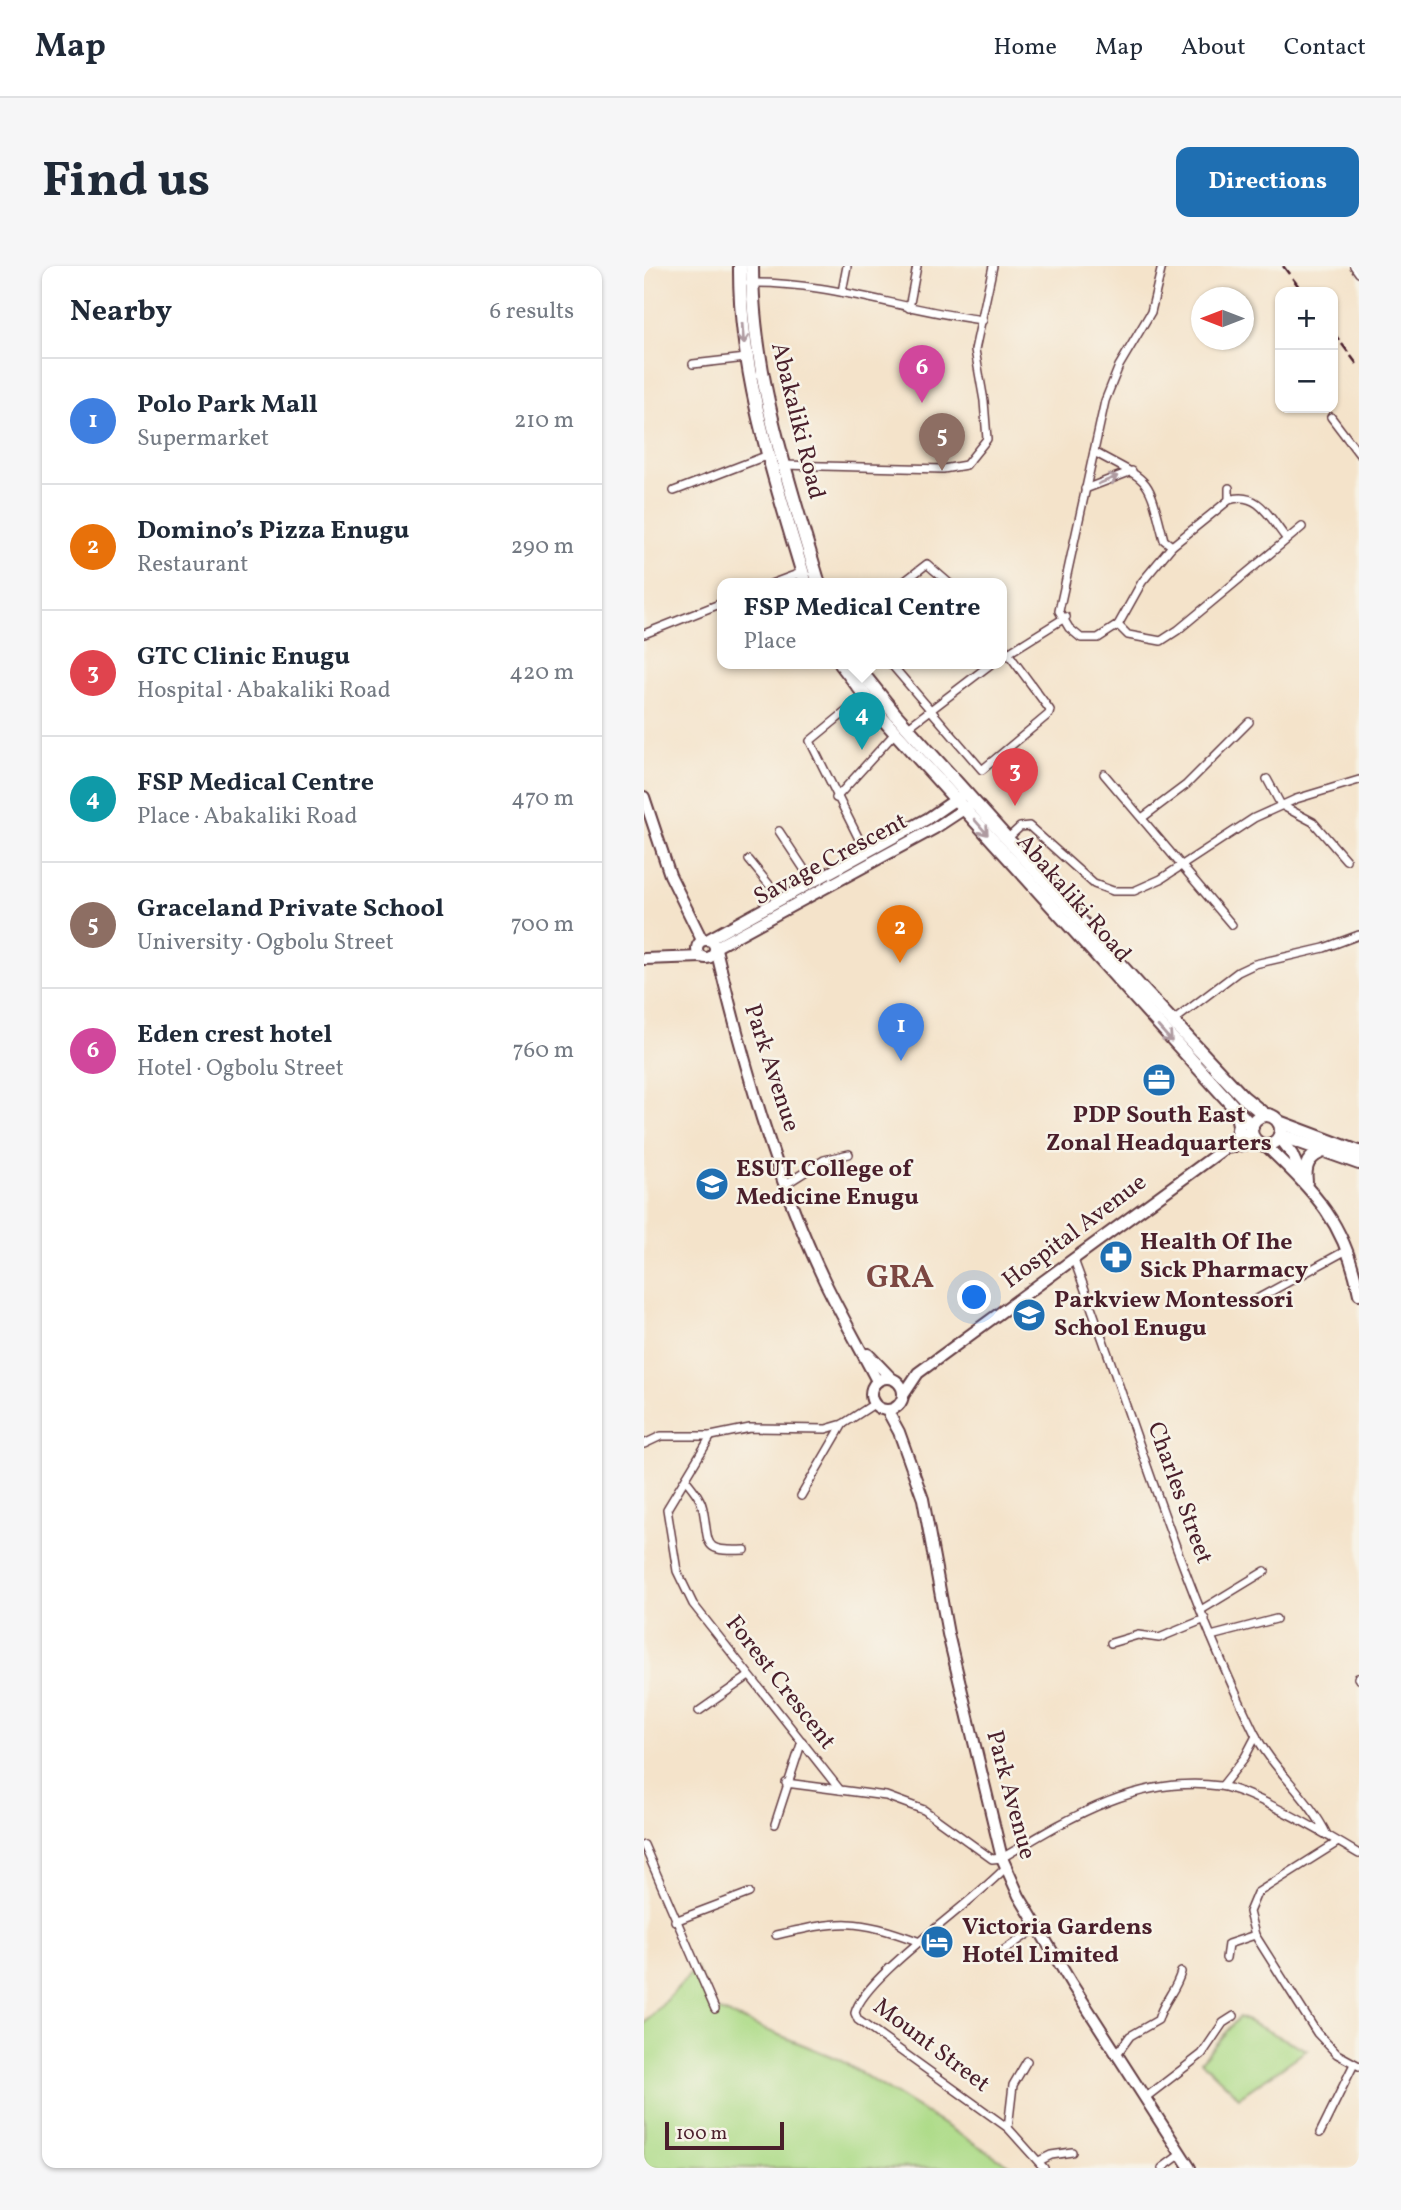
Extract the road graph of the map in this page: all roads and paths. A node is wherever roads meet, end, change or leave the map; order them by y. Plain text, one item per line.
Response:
1 (740, 266) edge
2 (752, 266) edge
3 (846, 266) edge
4 (917, 266) edge
5 (993, 266) edge
6 (1161, 266) edge
7 (1354, 266) edge
8 (1359, 273) edge
9 (746, 283) junction
10 (842, 292) junction
11 (909, 308) junction
12 (983, 320) junction
13 (746, 358) junction
14 (693, 364) dead end
15 (759, 393) junction
16 (1331, 417) dead end
17 (1094, 452) junction
18 (1359, 454) edge
19 (777, 459) junction
20 (1132, 471) junction
21 (1229, 488) dead end
22 (1085, 489) junction
23 (674, 491) dead end
24 (1229, 500) junction
25 (1302, 527) dead end
26 (1286, 538) junction
27 (1172, 546) junction
28 (808, 575) edge
29 (909, 578) edge
30 (943, 578) edge
31 (717, 605) edge
32 (1066, 617) junction
33 (1118, 625) junction
34 (644, 634) edge
35 (1007, 654) edge
36 (1007, 657) edge
37 (846, 669) edge
38 (857, 669) edge
39 (896, 669) edge
40 (984, 669) edge
41 (869, 694) junction
42 (930, 707) junction
43 (1250, 722) dead end
44 (901, 730) junction
45 (1104, 774) dead end
46 (1267, 779) dead end
47 (1358, 783) edge
48 (644, 797) edge
49 (835, 798) junction
50 (966, 800) junction
51 (1282, 806) junction
52 (1142, 818) junction
53 (779, 831) dead end
54 (1007, 839) junction
55 (866, 853) junction
56 (749, 860) dead end
57 (1346, 860) dead end
58 (1182, 866) junction
59 (812, 881) junction
60 (780, 898) junction
61 (749, 923) junction
62 (1233, 925) dead end
63 (1359, 935) edge
64 (707, 948) junction
65 (644, 959) edge
66 (1139, 995) junction
67 (1172, 1022) junction
68 (1236, 1112) junction
69 (1265, 1115) junction
70 (1251, 1128) junction
71 (1279, 1132) junction
72 (1236, 1140) junction
73 (1261, 1143) junction
74 (1224, 1149) junction
75 (1326, 1150) junction
76 (1359, 1152) edge
77 (849, 1154) dead end
78 (1359, 1163) edge
79 (1305, 1181) junction
80 (786, 1184) junction
81 (1347, 1250) junction
82 (1074, 1259) junction
83 (1359, 1294) edge
84 (1256, 1299) dead end
85 (863, 1350) junction
86 (918, 1373) junction
87 (893, 1379) junction
88 (877, 1381) junction
89 (904, 1394) junction
90 (874, 1404) junction
91 (892, 1409) junction
92 (843, 1424) junction
93 (711, 1436) junction
94 (644, 1444) edge
95 (686, 1480) junction
96 (801, 1496) dead end
97 (745, 1550) dead end
98 (1265, 1571) dead end
99 (1201, 1610) junction
100 (1205, 1619) junction
101 (1276, 1619) dead end
102 (1212, 1636) junction
103 (1111, 1643) dead end
104 (749, 1676) junction
105 (699, 1711) dead end
106 (1256, 1736) junction
107 (802, 1741) junction
108 (786, 1783) junction
109 (1222, 1786) junction
110 (840, 1790) junction
111 (775, 1824) dead end
112 (1328, 1836) junction
113 (1338, 1842) junction
114 (644, 1845) edge
115 (1358, 1850) edge
116 (1004, 1862) junction
117 (647, 1864) edge
118 (749, 1893) dead end
119 (675, 1921) junction
120 (1038, 1927) junction
121 (776, 1935) dead end
122 (1255, 1935) junction
123 (920, 1942) junction
124 (1226, 1958) dead end
125 (991, 1959) dead end
126 (1181, 1972) dead end
127 (715, 2009) dead end
128 (1234, 2016) dead end
129 (1117, 2054) junction
130 (1027, 2061) dead end
131 (1357, 2065) edge
132 (1145, 2098) junction
133 (1008, 2127) junction
134 (1320, 2133) dead end
135 (1072, 2152) dead end
136 (1181, 2154) junction
137 (1042, 2165) edge
138 (1163, 2168) edge
139 (1190, 2168) edge

1 - 9 main road, Abakaliki Road
2 - 9 main road, Abakaliki Road
3 - 10 street
4 - 11 street
5 - 12 street
6 - 17 street
7 - 8 street
9 - 10 street
9 -> 13 main road, Abakaliki Road
9 - 15 main road, Abakaliki Road
10 - 11 street
11 - 12 street
12 - 19 street
13 - 14 street
13 - 15 main road, Abakaliki Road
15 - 19 main road, Abakaliki Road
16 - 18 street
17 - 20 street
17 - 22 street
19 - 23 street
19 - 28 main road, Abakaliki Road
22 -> 20 street
20 - 27 street
21 - 24 street
22 - 32 street
24 - 26 street
24 - 27 street
25 - 26 street
26 - 33 street
27 - 33 street
29 - 30 street
31 - 34 street
32 - 33 street
32 - 35 street
36 - 42 street
37 - 41 main road, Abakaliki Road
38 - 41 main road, Abakaliki Road
39 - 42 street
40 - 42 street
41 - 44 main road, Abakaliki Road
41 - 49 street
42 - 44 street
43 - 52 street
44 - 49 street
44 - 50 main road, Abakaliki Road
45 - 52 street
46 - 51 street
47 - 51 street
48 - 64 street
49 - 55 street
50 - 54 main road, Abakaliki Road
50 - 55 street, Savage Crescent
50 - 61 street, Savage Crescent
50 -> 66 main road, Abakaliki Road
51 - 57 street
51 - 58 street
52 - 58 street
53 - 59 street
54 - 58 street
54 - 66 main road, Abakaliki Road
55 - 59 street, Savage Crescent
56 - 60 street
58 - 62 street
59 - 60 street, Savage Crescent
60 - 61 street, Savage Crescent
61 - 64 street, Savage Crescent
63 - 67 street
64 - 65 street
64 - 80 street, Park Avenue
66 - 67 main road, Abakaliki Road
66 -> 68 main road, Abakaliki Road
67 - 69 main road, Abakaliki Road
68 - 70 main road, Abakaliki Road
68 - 72 main road
69 - 70 main road
69 - 71 main road
70 - 72 street, Hospital Avenue
70 - 73 main road
71 - 73 main road
71 - 75 main road
71 - 76 main road
71 - 79 street
72 - 74 street, Hospital Avenue
73 - 74 street
73 - 79 street
74 - 82 street, Hospital Avenue
75 - 78 main road
75 - 79 main road
77 - 80 street
79 - 81 street
80 - 85 street, Park Avenue
81 - 83 street
81 - 84 street
82 - 86 street, Hospital Avenue
82 - 99 street, Charles Street
85 - 87 street
85 - 88 street
86 - 87 street
86 - 89 street
87 - 88 street
87 - 89 street
88 - 90 street
89 - 91 street
90 - 91 street
90 - 92 street
91 - 116 street, Park Avenue
92 - 93 street
92 - 96 street
93 - 94 street
93 - 95 street, Forest Crescent
95 - 97 street
95 - 104 street, Forest Crescent
98 - 99 street
99 - 100 street, Charles Street
100 - 102 street, Charles Street
100 - 103 street
101 - 102 street
102 - 106 street, Charles Street
104 - 105 street
104 - 107 street, Forest Crescent
106 - 109 street
106 - 112 street, Charles Street
107 - 108 street
107 - 110 street, Forest Crescent
108 - 110 street
108 - 111 street
109 - 112 street
109 - 116 street, Mount Street
110 - 116 street
112 - 113 street
113 - 115 street
113 - 122 street
114 - 117 street
116 - 120 street, Park Avenue
116 - 123 street, Mount Street
117 - 119 street
118 - 119 street
119 - 127 street
120 - 125 street
120 - 129 street, Park Avenue
121 - 123 street
122 - 124 street
122 - 131 street
123 - 133 street, Mount Street
126 - 129 street
128 - 132 street
129 - 132 street, Park Avenue
130 - 133 street
131 - 134 street
132 - 136 street, Park Avenue
133 - 137 street, Mount Street
135 - 137 street
136 - 138 street
136 - 139 street, Park Avenue

